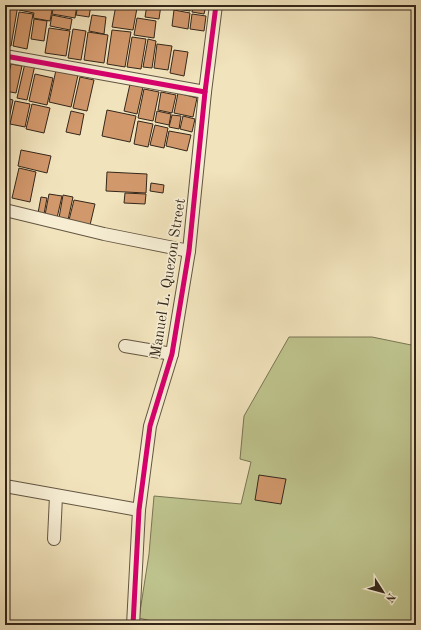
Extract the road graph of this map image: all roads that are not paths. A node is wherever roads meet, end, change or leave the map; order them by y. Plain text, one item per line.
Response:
1 (216, 5) edge
2 (5, 56) edge
3 (205, 92) junction
4 (5, 210) edge
5 (189, 251) junction
6 (125, 346) dead end
7 (172, 354) junction
8 (5, 486) edge
9 (56, 496) junction
10 (139, 510) junction
11 (54, 539) dead end
12 (133, 625) edge

1 - 3 street, Manuel L. Quezon Street
2 - 3 street
3 - 5 street, Manuel L. Quezon Street
4 - 5 street
5 - 7 street, Manuel L. Quezon Street
6 - 7 street
7 - 10 street, Manuel L. Quezon Street
8 - 9 street
9 - 10 street
9 - 11 street
10 - 12 street, Manuel L. Quezon Street

